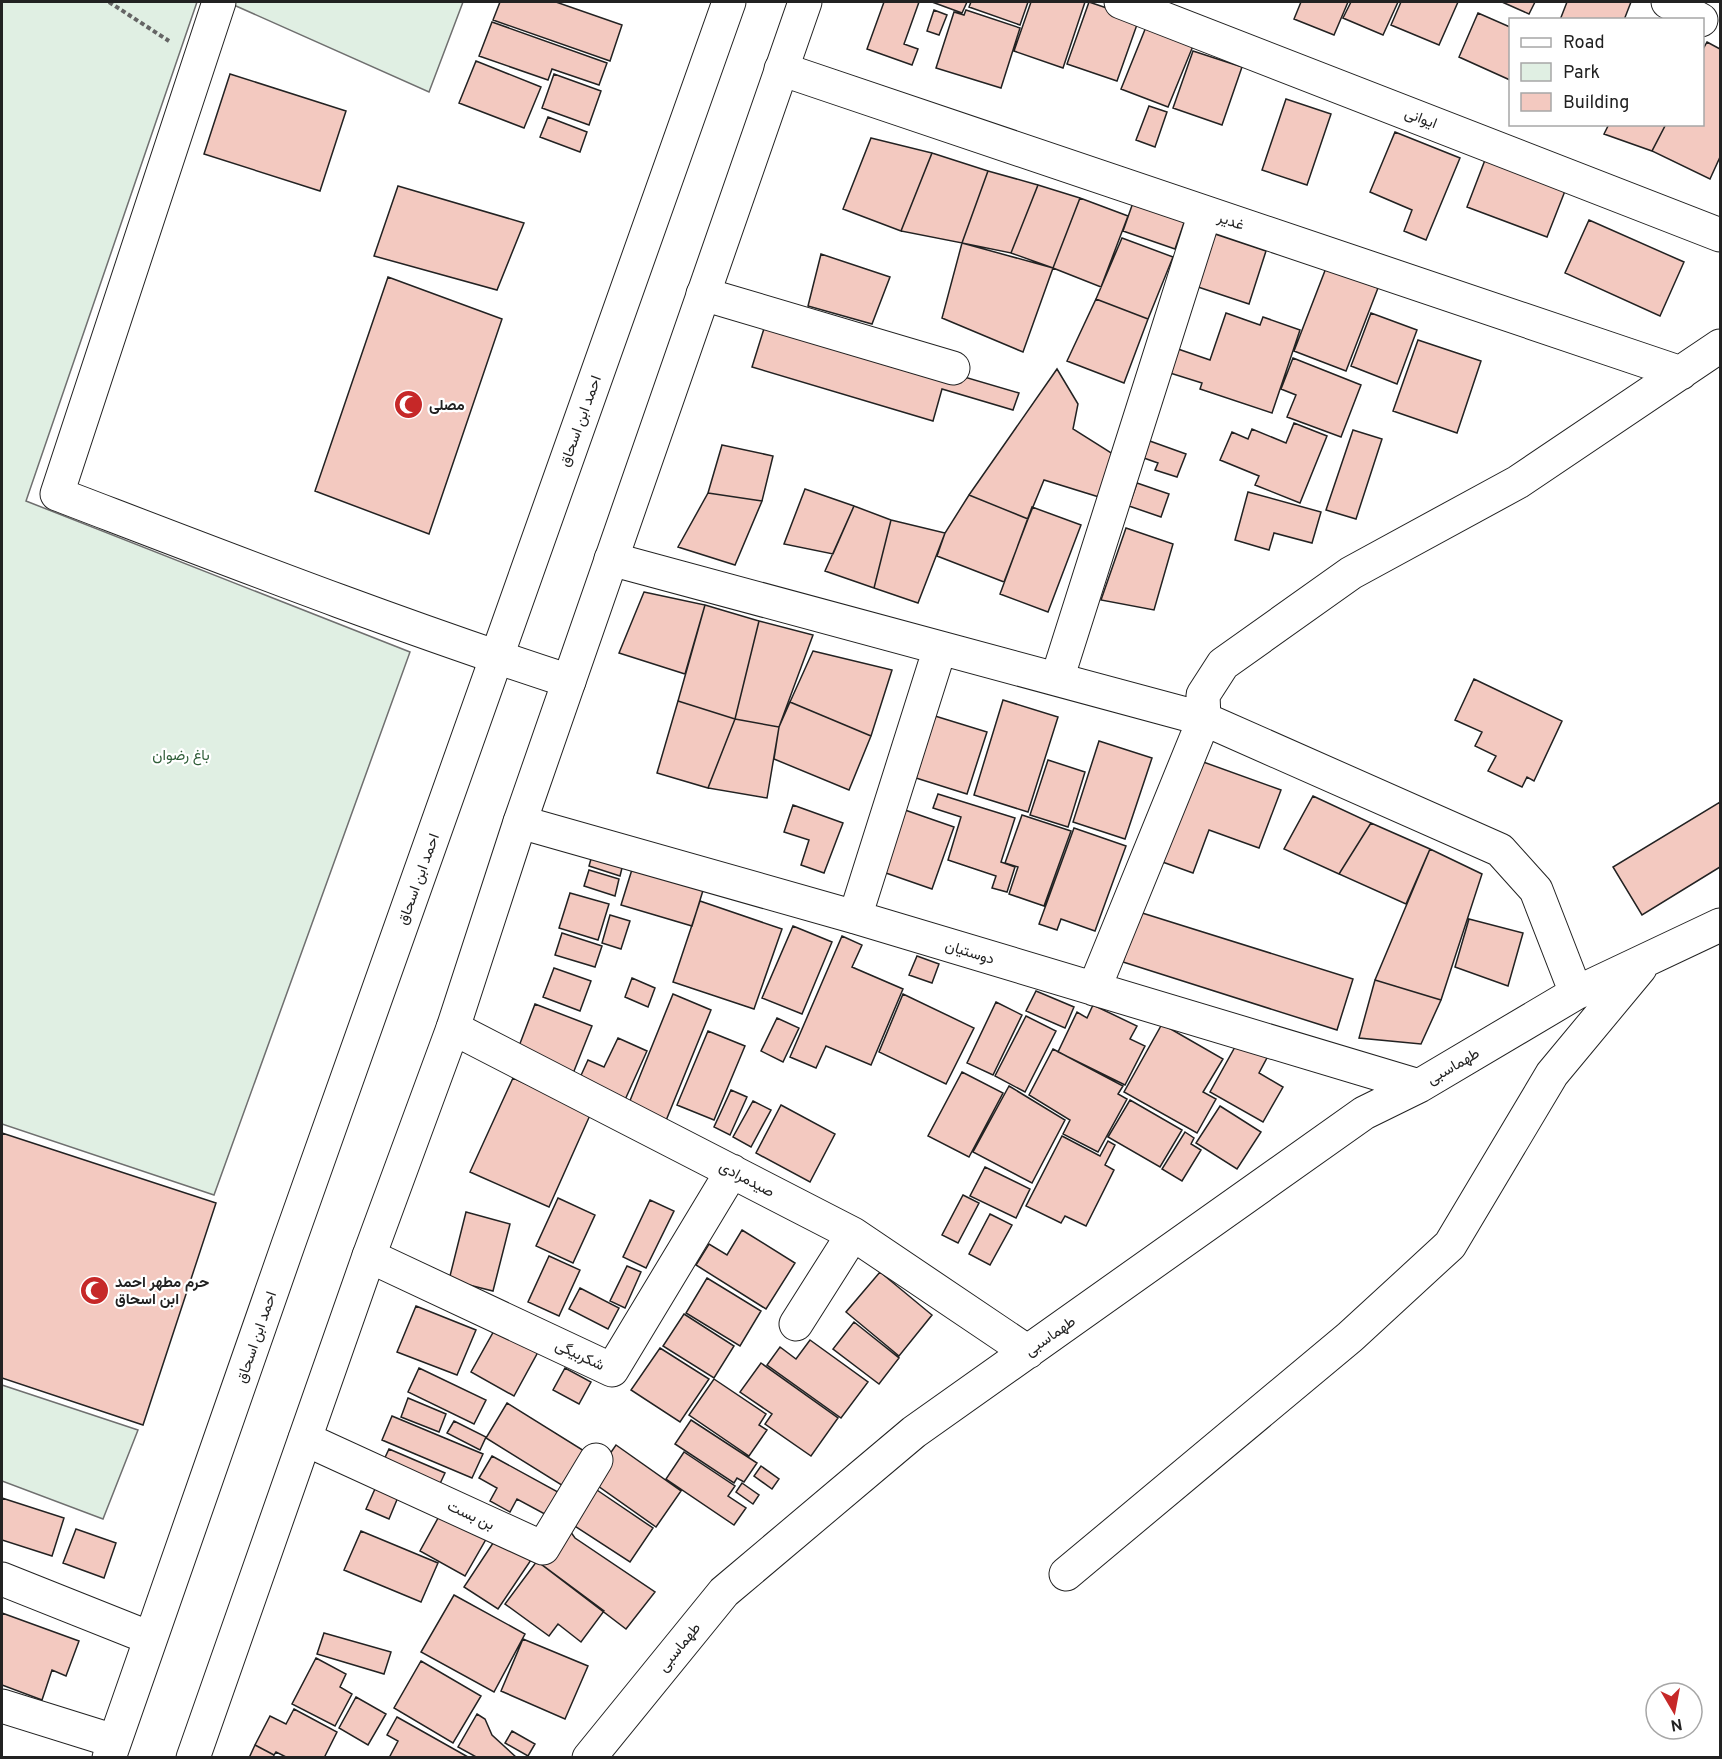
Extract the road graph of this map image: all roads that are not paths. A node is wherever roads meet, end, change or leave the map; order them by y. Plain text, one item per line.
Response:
1 (219, 2) edge
2 (729, 2) edge
3 (805, 2) edge
4 (1121, 2) edge
5 (1668, 2) edge
6 (1698, 18) edge
7 (1704, 21) edge
8 (1720, 30) edge
9 (781, 69) junction
10 (1205, 213) junction
11 (1720, 235) edge
12 (703, 294) junction
13 (1720, 346) edge
14 (953, 368) dead end
15 (1681, 373) junction
16 (611, 559) junction
17 (940, 648) junction
18 (496, 657) junction
19 (1057, 679) junction
20 (569, 681) junction
21 (1204, 719) junction
22 (520, 822) junction
23 (855, 917) junction
24 (1720, 926) edge
25 (1720, 945) edge
26 (1647, 960) junction
27 (1094, 989) junction
28 (1576, 993) junction
29 (453, 1028) junction
30 (1419, 1086) junction
31 (732, 1171) junction
32 (853, 1234) junction
33 (369, 1256) junction
34 (796, 1324) dead end
35 (1028, 1352) junction
36 (305, 1439) junction
37 (597, 1460) dead end
38 (1066, 1574) dead end
39 (2, 1580) edge
40 (150, 1638) junction
41 (2, 1706) edge
42 (112, 1750) edge
43 (193, 1758) edge
44 (589, 1758) edge

1 - 18 street
2 - 18 street, احمد ابن اسحاق
3 - 9 street
4 - 11 street, ایوانی
5 - 6 street
7 - 8 street
9 - 10 street, غدیر
9 - 12 street
10 - 15 street, غدیر
10 - 19 street
12 - 14 street
12 - 16 street
13 - 15 street
15 - 21 street
16 - 17 street
16 - 20 street
17 - 19 street
17 - 23 street
18 - 20 street
18 - 40 street, احمد ابن اسحاق
19 - 21 street
20 - 22 street
21 - 27 street
21 - 28 street
22 - 23 street, دوستیان
22 - 29 street
23 - 27 street, دوستیان
24 - 26 street
25 - 26 street
26 - 28 street, طهماسبی
26 - 38 street
27 - 30 street, دوستیان
28 - 30 street, طهماسبی
29 - 31 street, صیدمرادی
29 - 33 street
30 - 35 street, طهماسبی
31 - 32 street, صیدمرادی
31 - 33 street, شکربیگی
32 - 34 street
32 - 35 street, صیدمرادی
33 - 36 street
35 - 44 street, طهماسبی
36 - 37 street, بن بست
36 - 43 street
39 - 40 street
40 - 42 street, احمد ابن اسحاق
41 - 42 street

